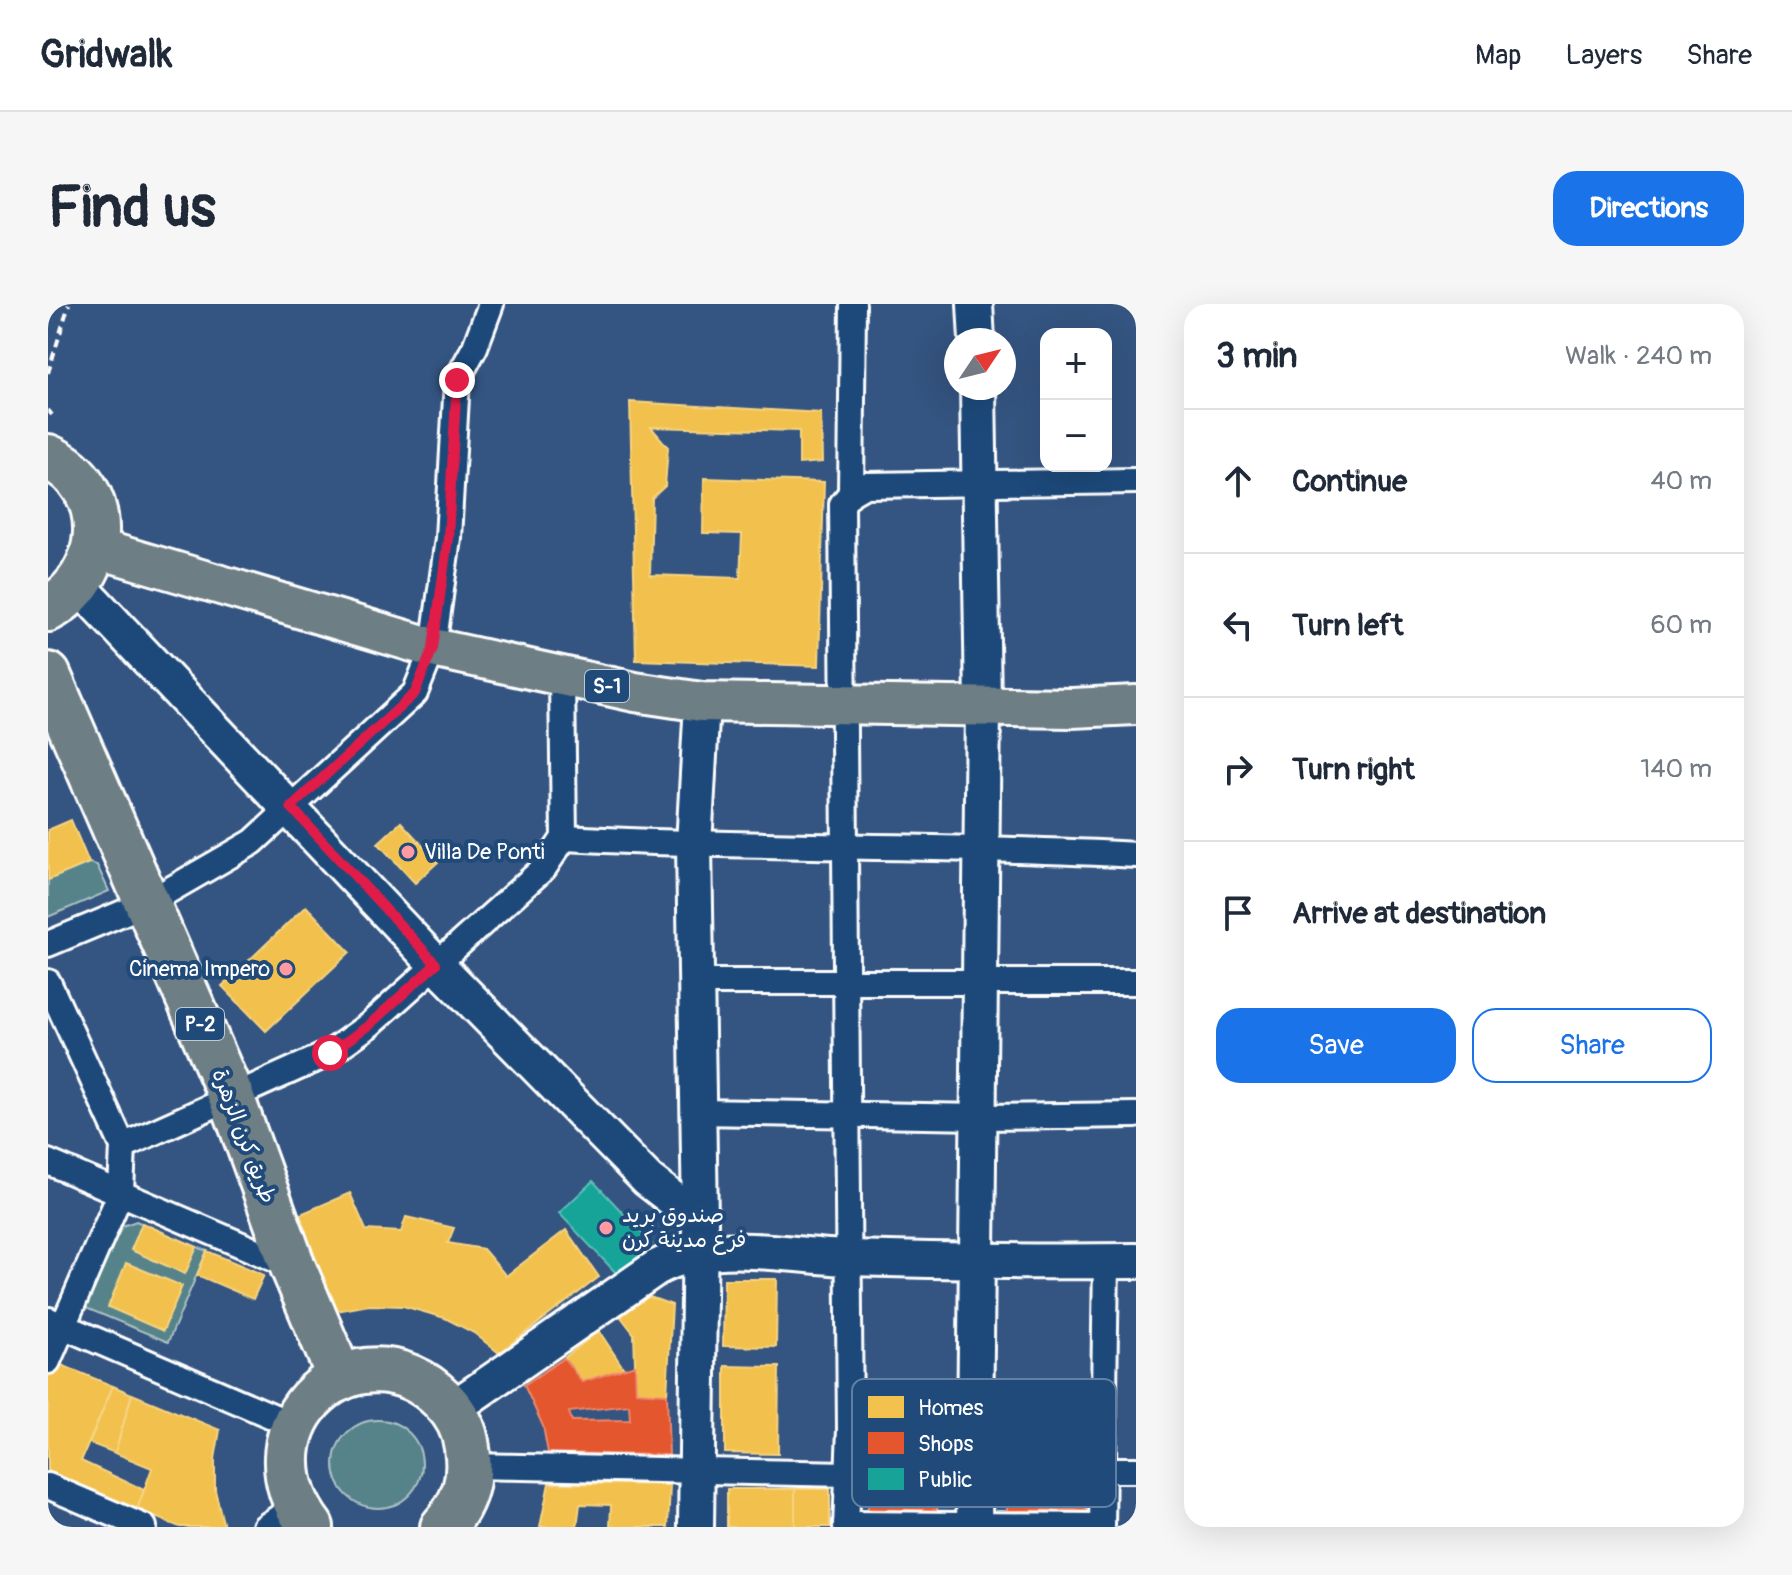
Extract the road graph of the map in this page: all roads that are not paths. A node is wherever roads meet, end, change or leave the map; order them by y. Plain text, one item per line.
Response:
1 (491, 304) edge
2 (853, 304) edge
3 (975, 304) edge
4 (976, 328) edge
5 (979, 400) edge
6 (49, 427) edge
7 (982, 481) junction
8 (1136, 481) edge
9 (851, 493) junction
10 (74, 581) edge
11 (433, 648) junction
12 (48, 675) edge
13 (562, 677) junction
14 (702, 702) junction
15 (845, 705) junction
16 (983, 705) junction
17 (1136, 705) edge
18 (291, 807) junction
19 (564, 838) junction
20 (694, 845) junction
21 (979, 846) junction
22 (846, 848) junction
23 (1136, 855) edge
24 (149, 902) junction
25 (48, 944) edge
26 (436, 964) junction
27 (981, 979) junction
28 (844, 981) junction
29 (48, 982) edge
30 (695, 982) junction
31 (1136, 982) edge
32 (231, 1096) junction
33 (696, 1112) junction
34 (845, 1112) junction
35 (1136, 1115) edge
36 (981, 1117) junction
37 (123, 1146) junction
38 (48, 1162) edge
39 (121, 1192) junction
40 (700, 1236) junction
41 (846, 1258) junction
42 (976, 1260) junction
43 (1121, 1261) edge
44 (293, 1267) junction
45 (55, 1322) edge
46 (48, 1361) edge
47 (340, 1378) junction
48 (975, 1379) edge
49 (1108, 1379) edge
50 (452, 1409) junction
51 (293, 1425) junction
52 (850, 1429) joint
53 (470, 1466) junction
54 (696, 1472) junction
55 (848, 1474) junction
56 (48, 1486) edge
57 (291, 1520) edge
58 (459, 1523) edge
59 (846, 1525) edge
60 (1102, 1526) edge
61 (144, 1527) edge
62 (696, 1527) edge
63 (974, 1527) edge

1 - 11 street
2 - 9 street
3 - 4 street
5 - 7 street
6 - 10 highway
7 - 8 street
7 - 9 street
7 - 16 street
9 - 15 street
10 - 11 main road, S-1
10 - 18 street
11 - 13 main road, S-1
11 - 18 street
12 - 24 highway, طريق كرن الزهرة / P-2
13 - 14 main road, S-1
13 - 19 street
14 - 15 main road, S-1
14 - 20 street
15 - 16 main road, S-1
15 - 22 street
16 - 17 main road, S-1
16 - 21 street
18 - 24 street
18 - 26 street
19 - 20 street
19 - 26 street
20 - 22 street
20 - 30 street
21 - 22 street
21 - 23 street
21 - 27 street
22 - 28 street
24 - 25 street
24 - 32 highway, طريق كرن الزهرة / P-2
26 - 32 street
26 - 40 street
27 - 28 street
27 - 31 street
27 - 36 street
28 - 30 street
28 - 34 street
29 - 37 street
30 - 33 street
32 - 37 street
32 - 44 highway, طريق كرن الزهرة / P-2
33 - 34 street
33 - 40 street
34 - 36 street
34 - 41 street
35 - 36 street
36 - 42 street
37 - 39 street
38 - 39 street
39 - 44 street
39 - 45 street
40 - 41 street
40 - 50 street
40 - 54 street
41 - 42 street
41 - 52 street
42 - 43 street
42 - 48 street
43 - 49 street
44 - 47 highway, طريق كرن الزهرة / P-2
45 - 46 street
45 - 51 street
47 - 50 highway
47 - 51 highway
50 - 53 highway
51 - 57 highway
52 - 55 street
53 - 54 street
53 - 58 highway
54 - 55 street
54 - 62 street
55 - 59 street
56 - 61 street
59 - 63 street
60 - 63 street

